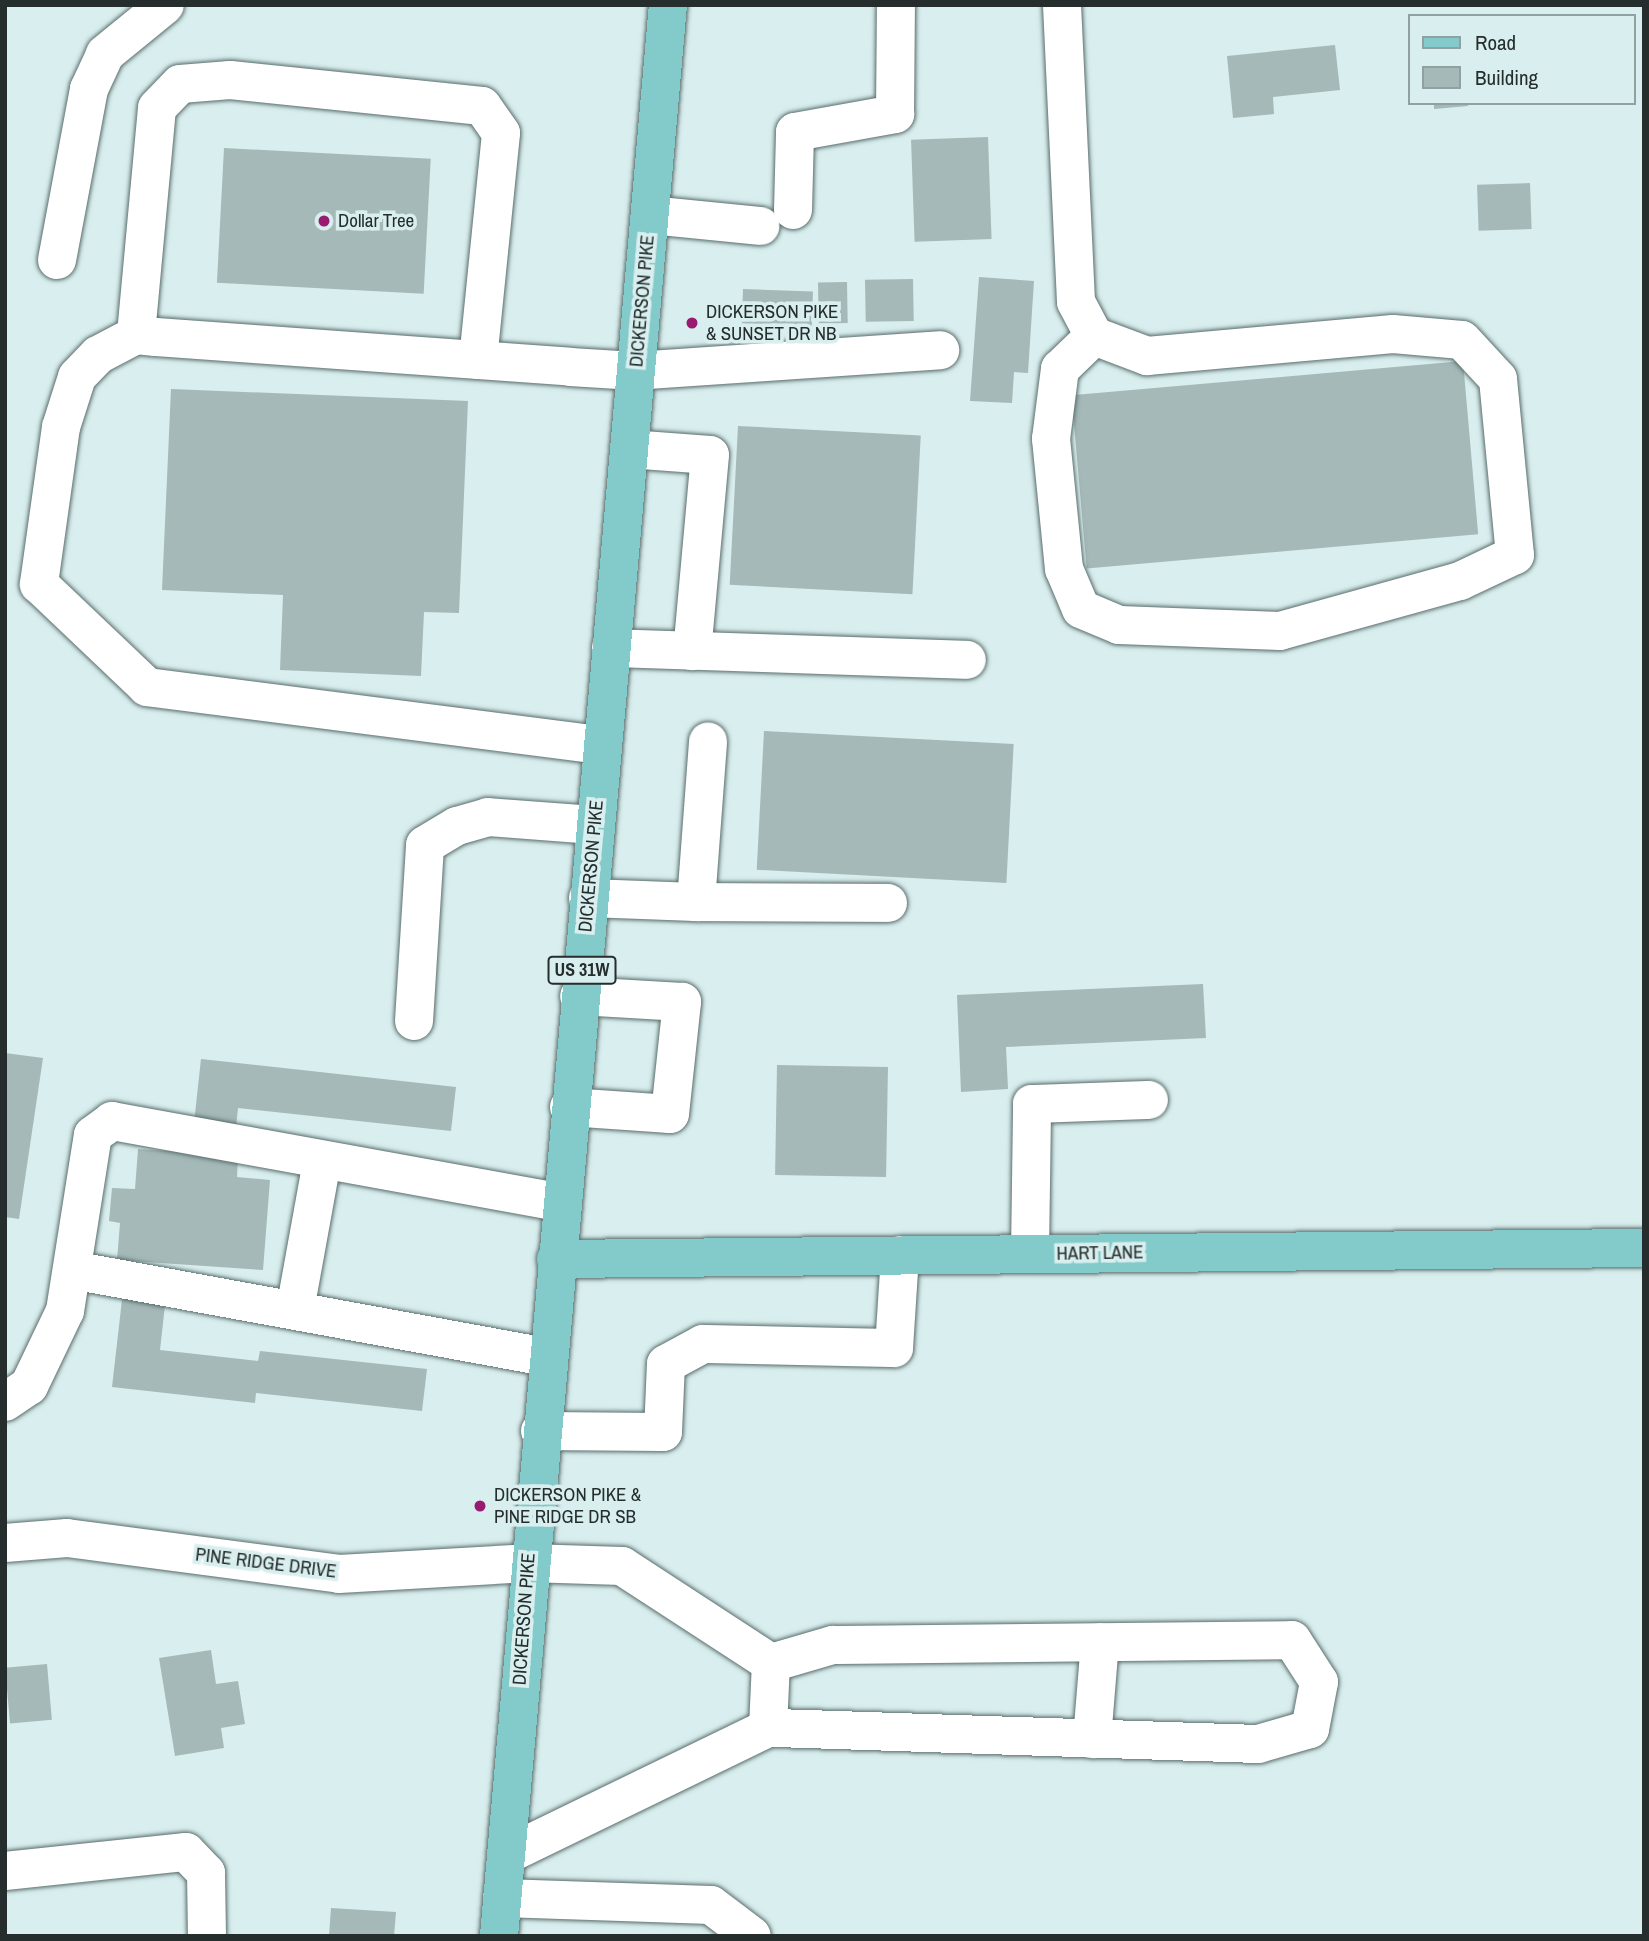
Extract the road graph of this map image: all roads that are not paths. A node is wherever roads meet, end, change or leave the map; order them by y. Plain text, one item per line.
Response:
1 (165, 5) edge
2 (668, 5) edge
3 (896, 5) edge
4 (1062, 5) edge
5 (650, 215) junction
6 (57, 260) dead end
7 (136, 335) junction
8 (1094, 336) junction
9 (940, 350) dead end
10 (478, 360) junction
11 (635, 370) junction
12 (629, 449) junction
13 (611, 648) junction
14 (692, 651) junction
15 (967, 660) dead end
16 (708, 741) dead end
17 (602, 745) junction
18 (595, 825) junction
19 (588, 898) junction
20 (696, 902) junction
21 (888, 903) dead end
22 (579, 996) junction
23 (414, 1021) dead end
24 (1149, 1100) dead end
25 (569, 1107) junction
26 (323, 1162) junction
27 (561, 1203) junction
28 (1644, 1248) edge
29 (1030, 1254) junction
30 (900, 1255) junction
31 (556, 1259) junction
32 (72, 1270) junction
33 (295, 1310) junction
34 (547, 1357) junction
35 (5, 1402) edge
36 (540, 1431) junction
37 (5, 1543) edge
38 (528, 1563) junction
39 (1100, 1642) junction
40 (771, 1663) junction
41 (768, 1728) junction
42 (1092, 1739) junction
43 (506, 1855) junction
44 (5, 1871) edge
45 (502, 1898) junction
46 (207, 1936) edge
47 (499, 1936) edge
48 (752, 1936) edge

1 - 6 street
2 - 5 main road, DICKERSON PIKE / US 31W
3 - 5 street
4 - 8 street
5 - 11 main road, DICKERSON PIKE / US 31W
7 - 10 street
7 - 10 street
7 - 17 street
8 - 8 street
9 - 11 street
10 - 11 street
11 - 12 main road, DICKERSON PIKE / US 31W
12 - 13 main road, DICKERSON PIKE / US 31W
12 - 14 street
13 - 14 street
13 - 17 main road, DICKERSON PIKE / US 31W
14 - 15 street
16 - 20 street
17 - 18 main road, DICKERSON PIKE / US 31W
18 - 19 main road, DICKERSON PIKE / US 31W
18 - 23 street
19 - 20 street
19 - 22 main road, DICKERSON PIKE / US 31W
20 - 21 street
22 - 25 main road, DICKERSON PIKE / US 31W
22 - 25 street
24 - 29 street
25 - 27 main road, DICKERSON PIKE / US 31W
26 - 27 street
26 - 32 street
26 - 33 street
27 - 31 main road, DICKERSON PIKE / US 31W
28 - 29 main road, HART LANE
29 - 30 main road, HART LANE
30 - 31 main road, HART LANE
30 - 36 street
31 - 34 main road, DICKERSON PIKE / US 31W
32 - 33 street
32 - 35 street
33 - 34 street
34 - 36 main road, DICKERSON PIKE / US 31W
36 - 38 main road, DICKERSON PIKE / US 31W
37 - 38 street, PINE RIDGE DRIVE
38 - 40 street, PINE RIDGE DRIVE
38 - 43 main road, DICKERSON PIKE / US 31W
39 - 40 street
39 - 42 street
39 - 42 street
40 - 41 street
41 - 42 street
41 - 43 street
43 - 45 main road, DICKERSON PIKE / US 31W
44 - 46 street
45 - 47 main road, DICKERSON PIKE / US 31W
45 - 48 street

